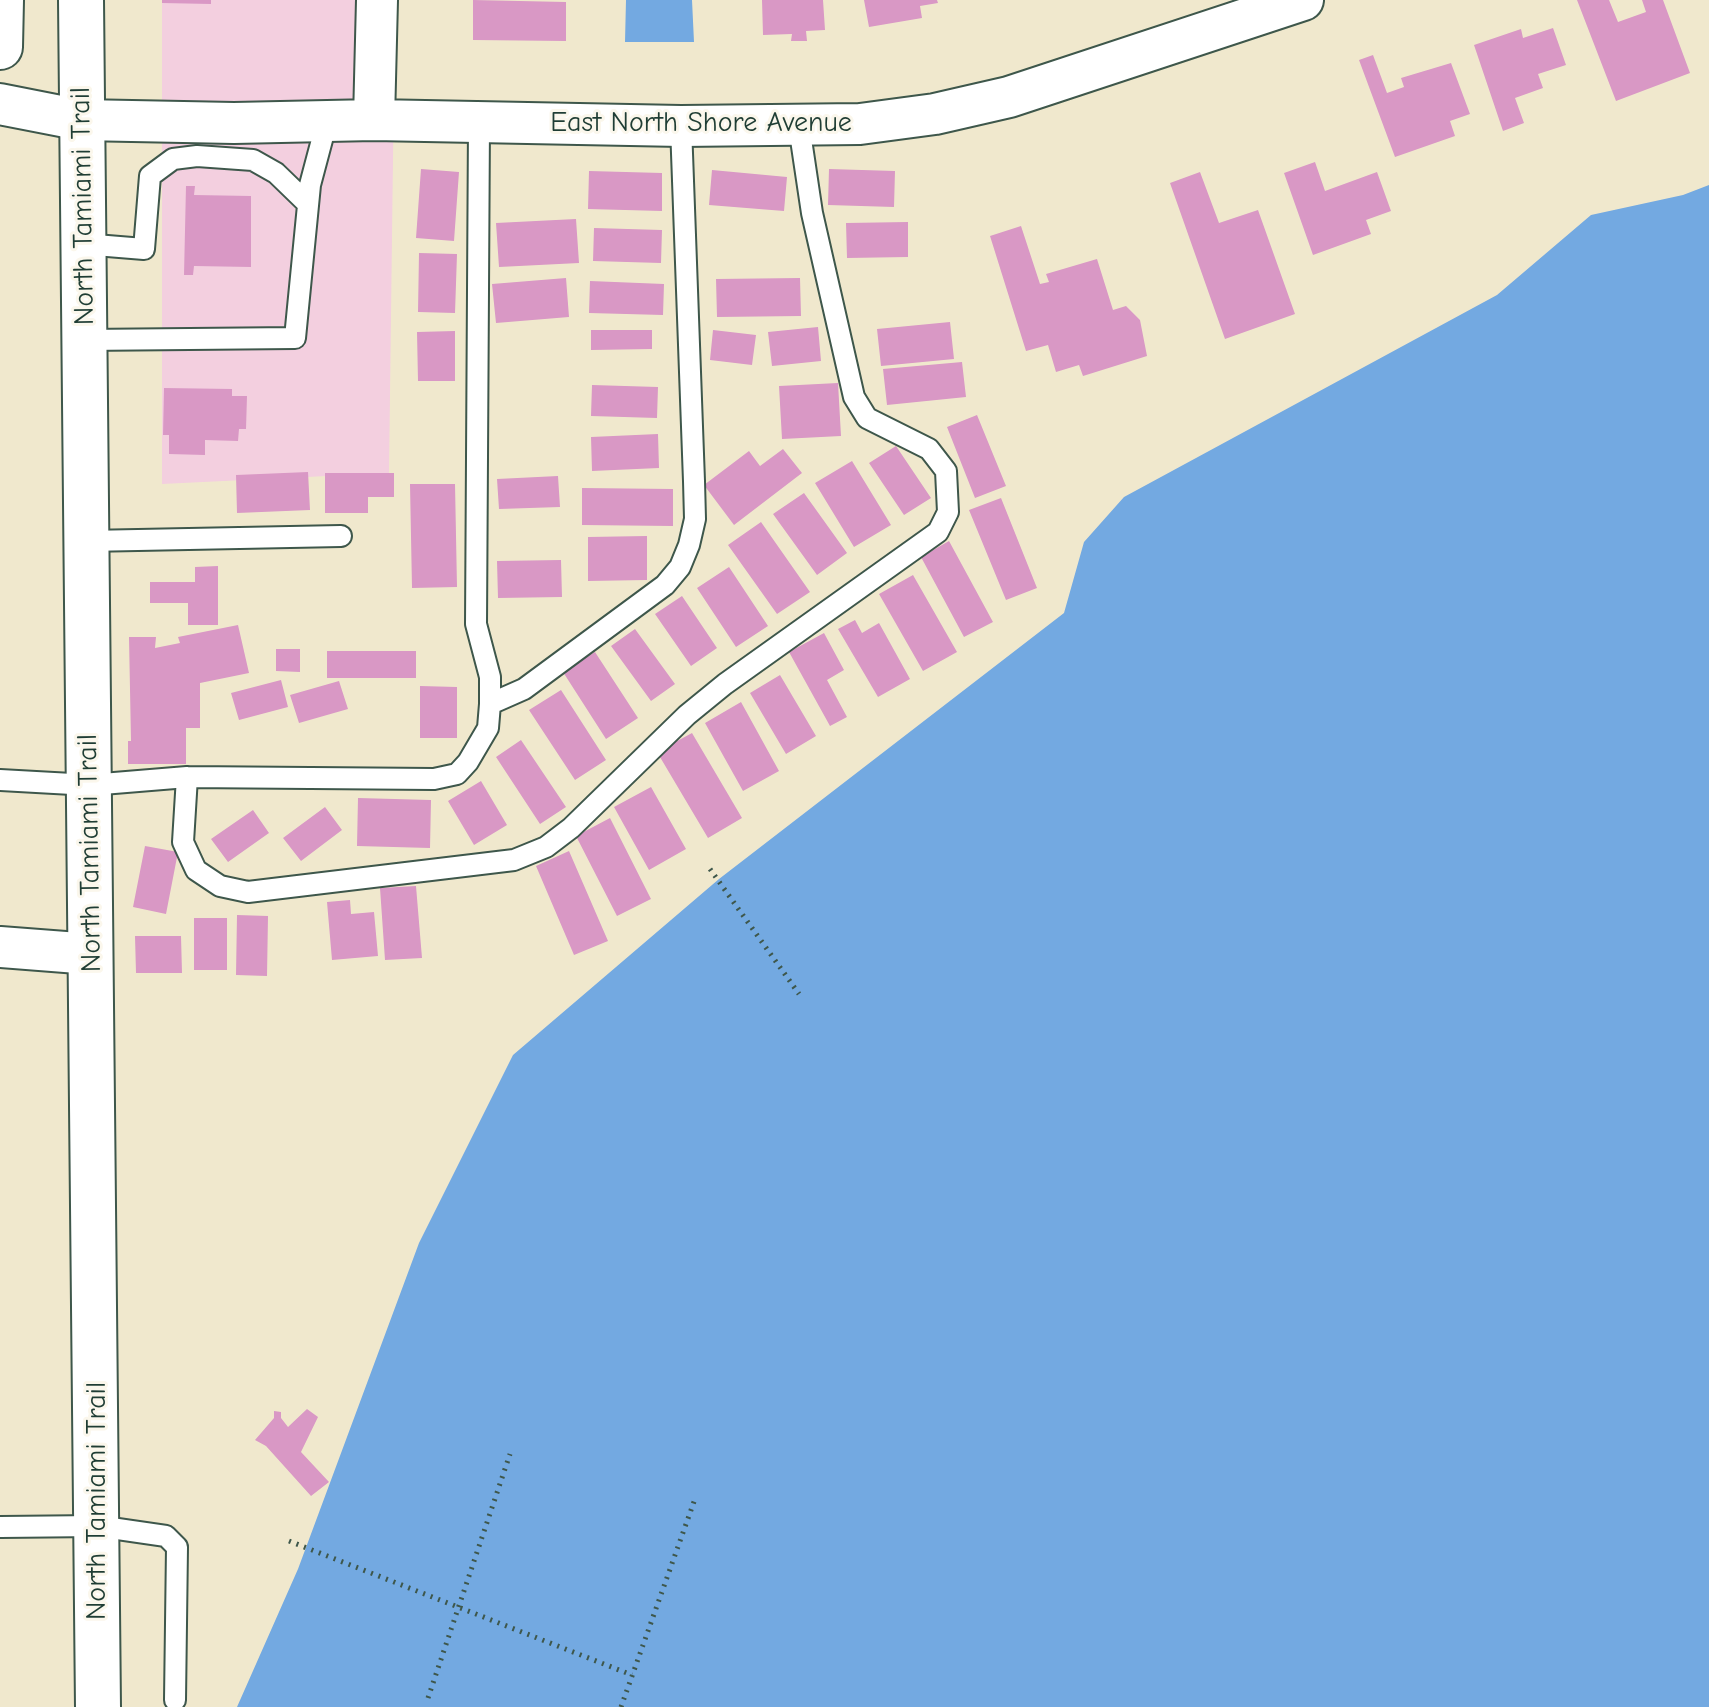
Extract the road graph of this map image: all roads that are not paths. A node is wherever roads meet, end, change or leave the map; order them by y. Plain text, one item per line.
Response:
1 (1, 0) edge
2 (81, 0) edge
3 (377, 0) edge
4 (1303, 0) edge
5 (0, 47) edge
6 (0, 104) edge
7 (81, 120) junction
8 (374, 120) junction
9 (327, 121) junction
10 (479, 123) junction
11 (681, 126) junction
12 (799, 126) junction
13 (214, 140) junction
14 (308, 204) junction
15 (83, 244) junction
16 (84, 340) junction
17 (341, 536) dead end
18 (87, 541) junction
19 (490, 704) junction
20 (187, 777) junction
21 (0, 780) edge
22 (90, 785) junction
23 (0, 947) edge
24 (91, 954) junction
25 (97, 1526) junction
26 (0, 1527) edge
27 (175, 1700) dead end
28 (98, 1707) edge

1 - 5 main road
2 - 7 main road, North Tamiami Trail
3 - 8 street
4 - 12 street, East North Shore Avenue
6 - 7 street, East North Shore Avenue
7 - 13 street, East North Shore Avenue
7 - 15 main road, North Tamiami Trail
8 - 9 street, East North Shore Avenue
8 - 10 street, East North Shore Avenue
9 - 13 street, East North Shore Avenue
9 - 14 lane
10 - 11 street, East North Shore Avenue
10 - 19 lane
11 - 12 street, East North Shore Avenue
11 - 19 lane
12 - 20 lane
13 - 14 lane
13 - 15 lane
14 - 16 lane
15 - 16 main road, North Tamiami Trail
16 - 18 main road, North Tamiami Trail
17 - 18 lane
18 - 22 main road, North Tamiami Trail
19 - 20 lane
20 - 22 lane
21 - 22 lane
22 - 24 main road, North Tamiami Trail
23 - 24 street
24 - 25 main road, North Tamiami Trail
25 - 26 lane
25 - 27 lane
25 - 28 main road, North Tamiami Trail

